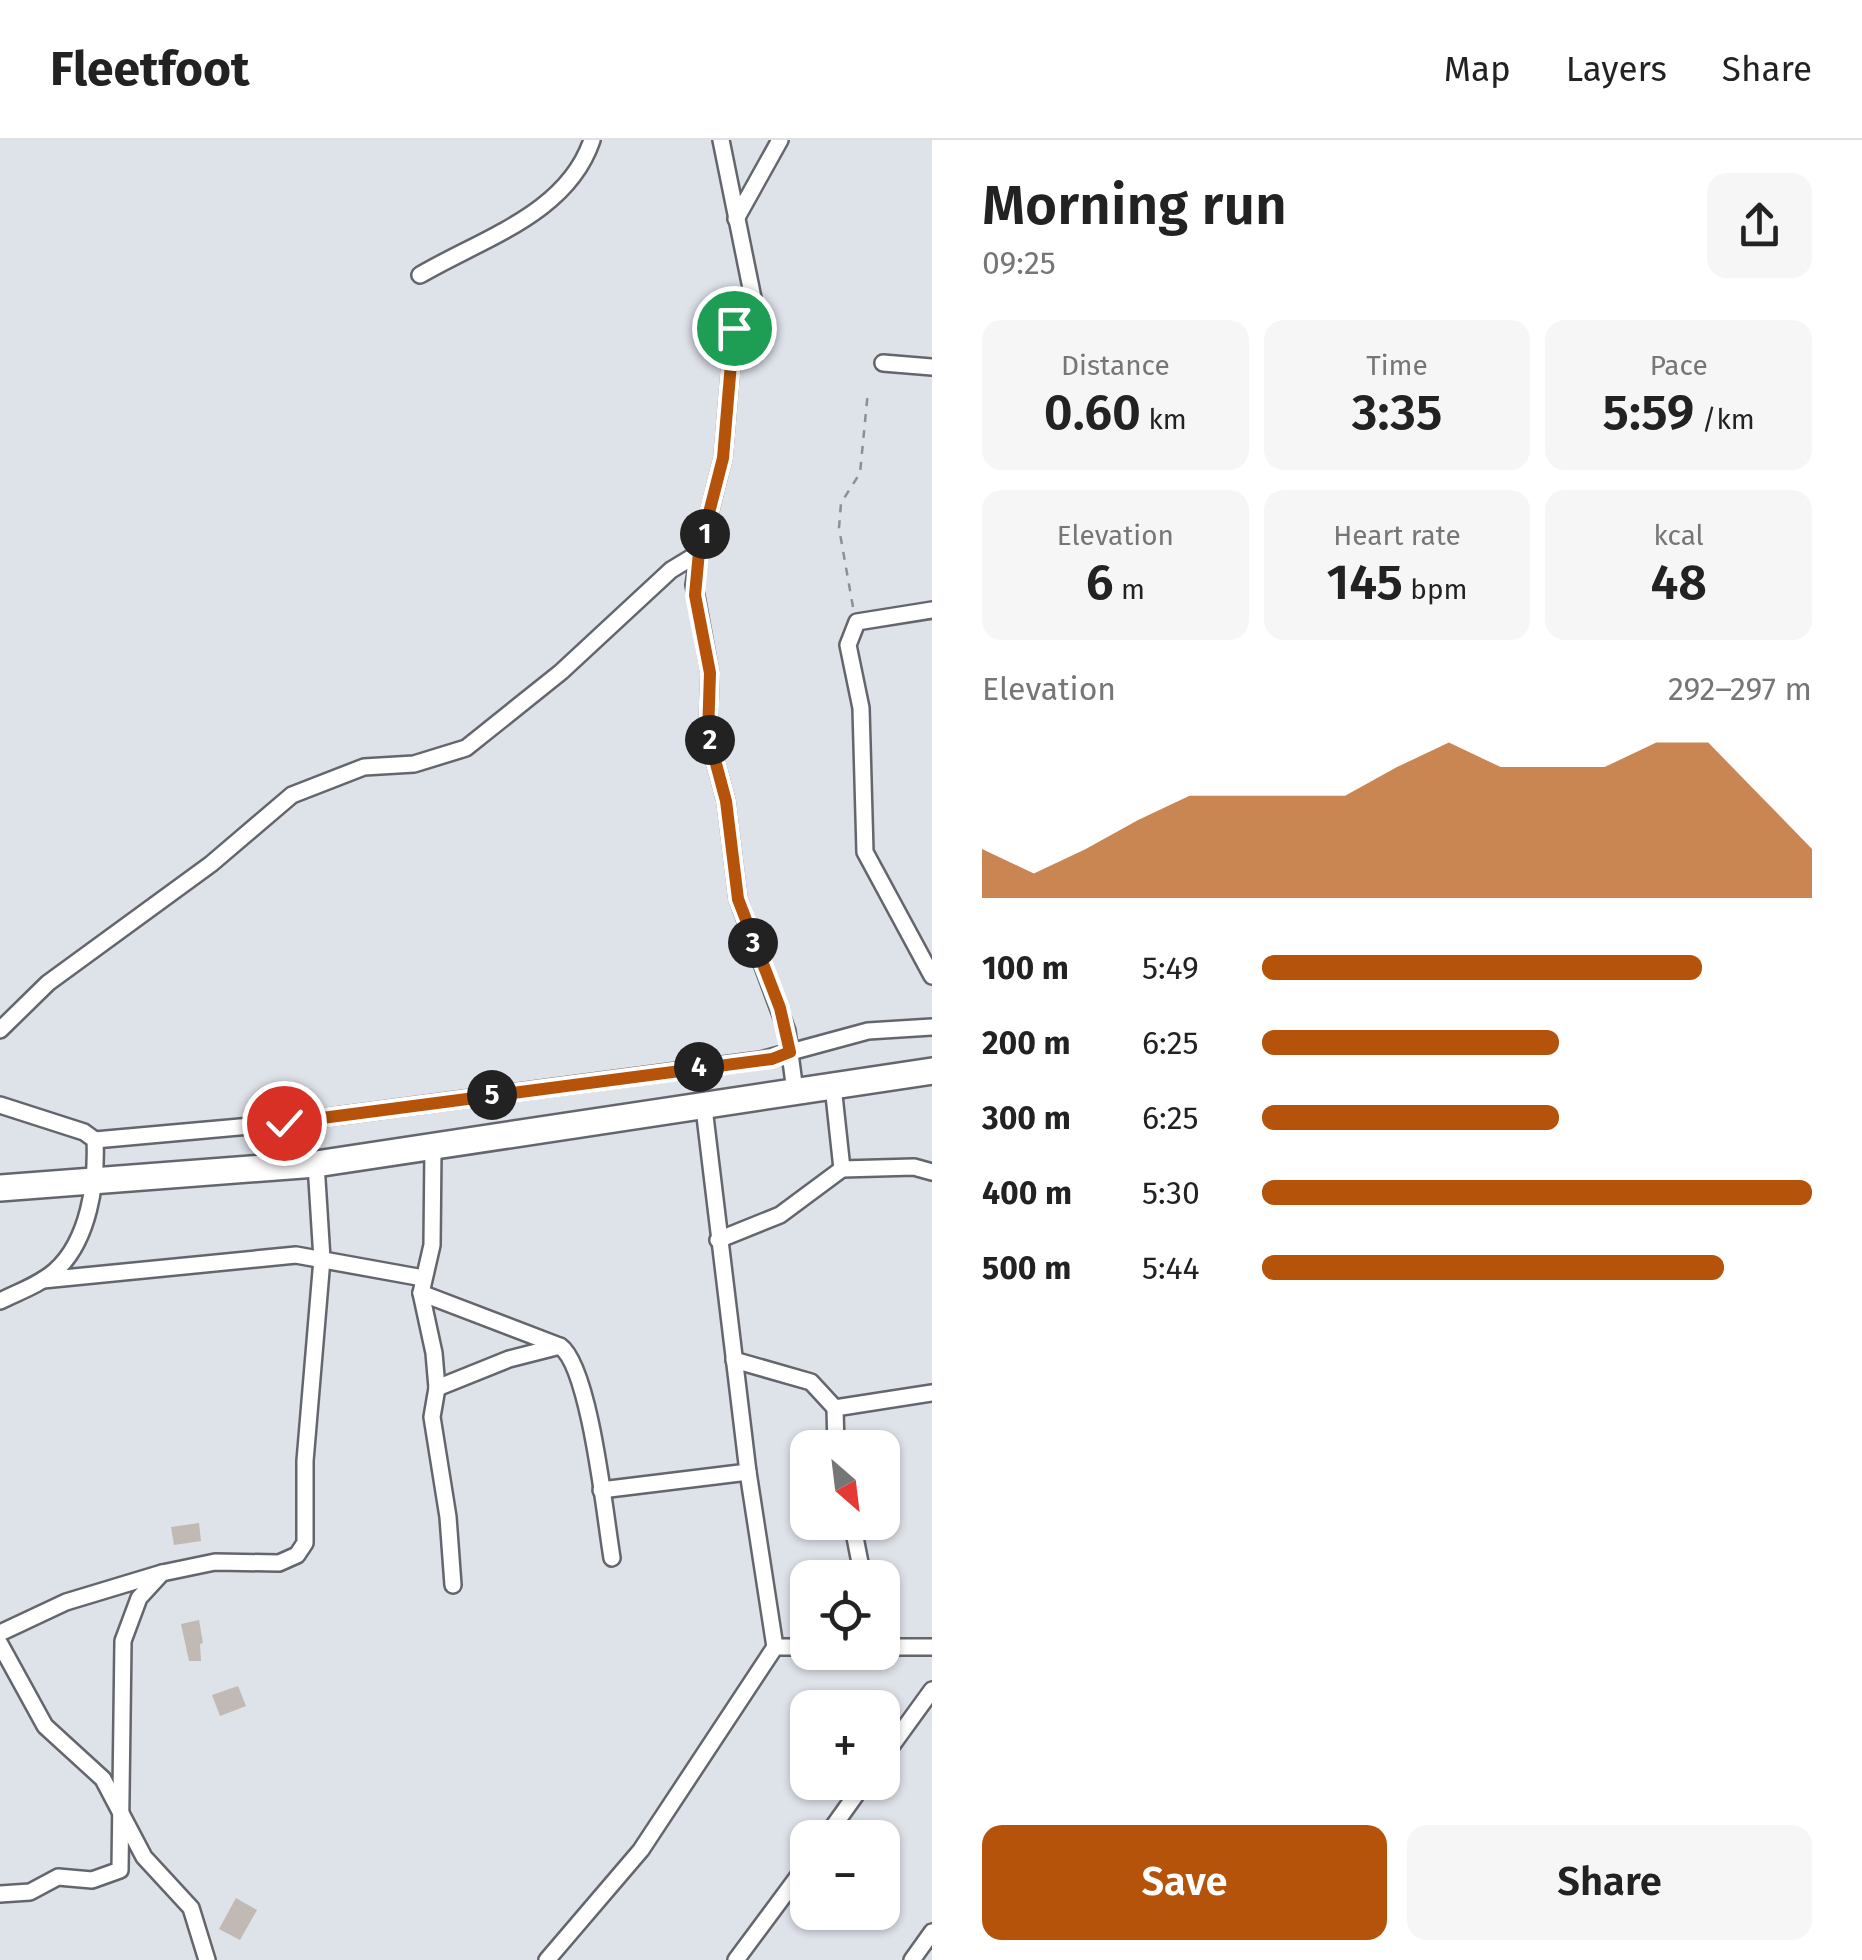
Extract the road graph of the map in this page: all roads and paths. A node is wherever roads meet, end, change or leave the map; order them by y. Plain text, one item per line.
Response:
1 (592, 140) edge
2 (721, 140) edge
3 (780, 140) edge
4 (736, 218) junction
5 (420, 275) dead end
6 (883, 363) dead end
7 (932, 368) edge
8 (868, 391) dead end
9 (699, 552) junction
10 (932, 610) edge
11 (856, 622) junction
12 (932, 976) edge
13 (932, 1027) edge
14 (0, 1030) edge
15 (790, 1052) junction
16 (932, 1071) edge
17 (833, 1086) junction
18 (795, 1091) junction
19 (0, 1105) edge
20 (704, 1108) junction
21 (95, 1140) junction
22 (433, 1149) junction
23 (316, 1164) junction
24 (842, 1170) junction
25 (932, 1172) edge
26 (94, 1184) junction
27 (0, 1188) edge
28 (718, 1240) junction
29 (322, 1259) junction
30 (43, 1280) junction
31 (422, 1285) junction
32 (0, 1301) edge
33 (560, 1346) junction
34 (734, 1360) junction
35 (437, 1388) junction
36 (932, 1394) edge
37 (835, 1408) junction
38 (836, 1430) edge
39 (748, 1472) junction
40 (601, 1490) junction
41 (612, 1558) dead end
42 (162, 1573) junction
43 (453, 1585) dead end
44 (0, 1633) edge
45 (0, 1644) edge
46 (776, 1647) junction
47 (790, 1647) edge
48 (900, 1647) edge
49 (932, 1647) edge
50 (932, 1690) edge
51 (900, 1734) edge
52 (119, 1813) junction
53 (790, 1887) edge
54 (0, 1894) edge
55 (932, 1932) edge
56 (207, 1960) edge
57 (547, 1960) edge
58 (736, 1960) edge
59 (912, 1960) edge

1 - 5 street
2 - 4 street
3 - 4 street
4 - 9 street
6 - 7 street
8 - 11 path
9 - 14 street
9 - 15 street
10 - 11 street
11 - 12 street
13 - 15 street
15 - 18 street
15 - 21 street
16 - 17 highway
17 - 18 highway
17 - 24 street
18 - 20 highway
19 - 21 street
20 - 22 highway
20 - 28 street
21 - 26 street
22 - 23 highway
22 - 31 street
23 - 26 highway
23 - 29 street
24 - 25 street
24 - 28 street
26 - 27 highway
26 - 30 street
28 - 34 street
29 - 30 street
29 - 31 street
29 - 42 street
30 - 32 street
31 - 33 street
31 - 35 street
33 - 35 street
33 - 40 street
34 - 37 street
34 - 39 street
35 - 43 street
36 - 37 street
37 - 38 street
39 - 40 street
39 - 46 street
40 - 41 street
42 - 44 street
42 - 52 street
45 - 52 street
46 - 47 street
46 - 57 street
48 - 49 street
50 - 51 street
52 - 54 street
52 - 56 street
53 - 58 street
55 - 59 street

